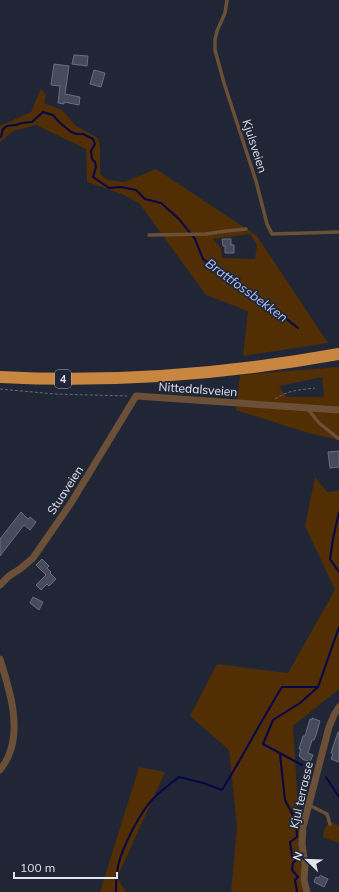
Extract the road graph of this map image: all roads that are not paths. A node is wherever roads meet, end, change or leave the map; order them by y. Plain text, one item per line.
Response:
1 (227, 0) edge
2 (246, 229) dead end
3 (339, 232) edge
4 (149, 235) dead end
5 (339, 347) edge
6 (339, 354) edge
7 (323, 356) junction
8 (339, 359) edge
9 (292, 362) junction
10 (0, 377) edge
11 (136, 396) joint
12 (307, 408) junction
13 (339, 410) edge
14 (339, 439) edge
15 (0, 585) edge
16 (0, 659) edge
17 (339, 707) edge
18 (0, 770) edge
19 (309, 805) junction
20 (330, 824) dead end
21 (307, 892) edge

1 - 3 lane, Kjulsveien
2 - 4 lane
5 - 9 highway, 4
6 - 7 highway, 4
7 - 8 highway, 4
7 - 9 highway, 4
9 - 10 highway, 4
11 - 12 street, Nittedalsveien
11 - 15 street, Stuaveien
12 - 13 street, Nittedalsveien
12 - 14 lane
16 - 18 street
17 - 19 street, Kjul terrasse
19 - 20 lane
19 - 21 street, Kjul terrasse

